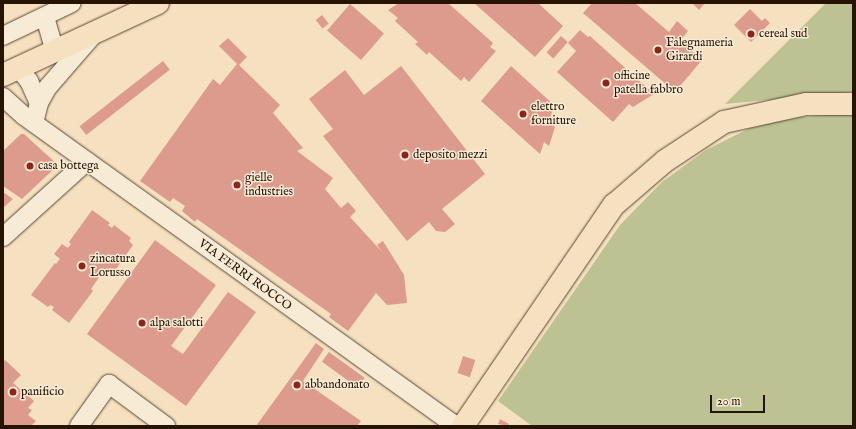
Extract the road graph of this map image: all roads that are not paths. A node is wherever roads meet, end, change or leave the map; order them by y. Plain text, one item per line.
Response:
1 (72, 3) edge
2 (158, 3) edge
3 (45, 17) junction
4 (98, 31) junction
5 (3, 36) edge
6 (55, 51) junction
7 (10, 72) edge
8 (3, 97) edge
9 (39, 103) junction
10 (853, 104) edge
11 (34, 123) junction
12 (87, 162) junction
13 (3, 237) edge
14 (79, 426) edge
15 (166, 426) edge
16 (456, 426) edge
17 (463, 426) edge

1 - 3 street
2 - 4 main road
3 - 5 street
3 - 6 street
4 - 6 main road
4 - 9 street
6 - 7 main road
7 - 9 street
8 - 11 street, VIA FERRI ROCCO
9 - 11 street
10 - 17 main road
11 - 12 street, VIA FERRI ROCCO
12 - 13 street
12 - 16 street, VIA FERRI ROCCO
14 - 15 street

